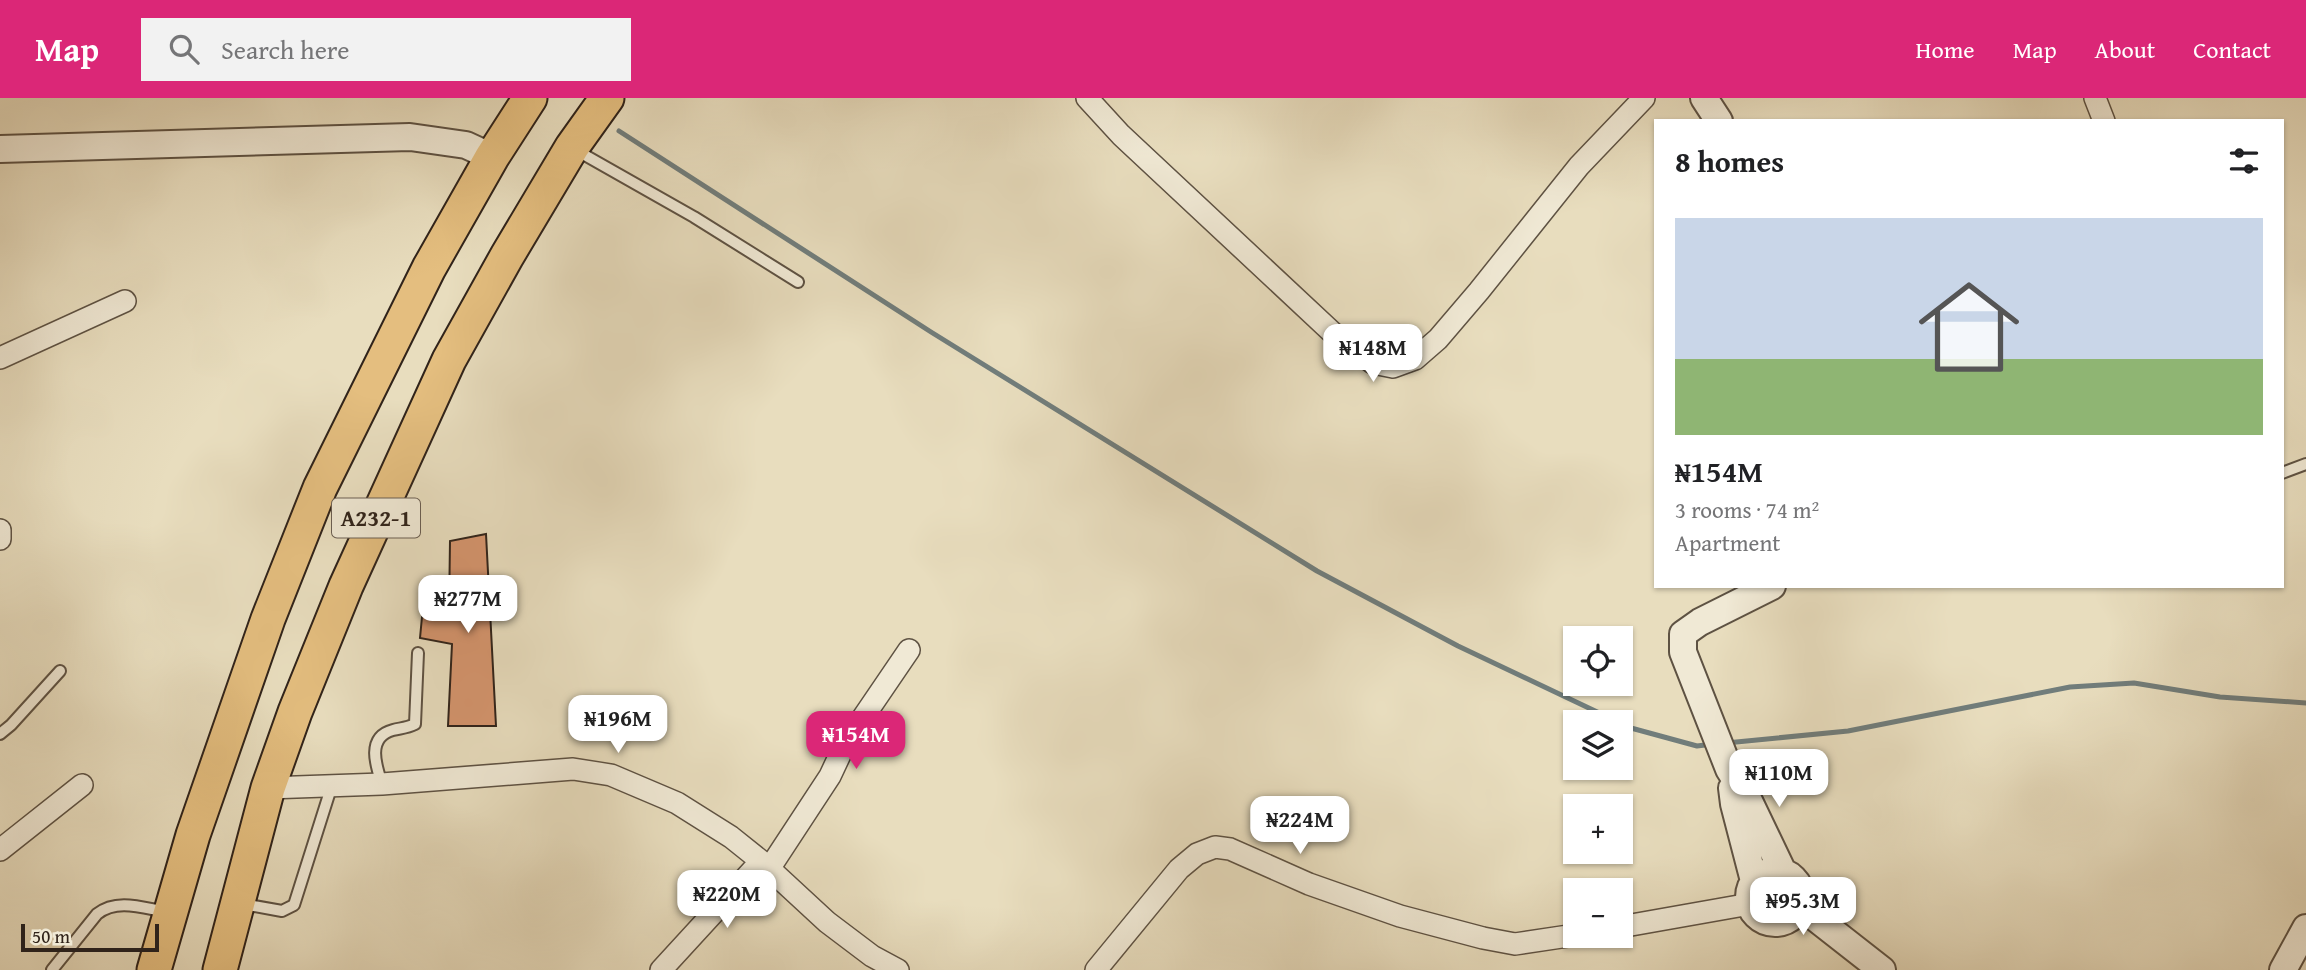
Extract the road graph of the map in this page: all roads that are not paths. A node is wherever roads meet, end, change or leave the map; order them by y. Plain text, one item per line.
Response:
1 (530, 98) edge
2 (607, 98) edge
3 (1087, 98) edge
4 (1644, 98) edge
5 (1704, 98) edge
6 (2095, 98) edge
7 (1718, 119) edge
8 (2103, 119) edge
9 (572, 147) junction
10 (0, 149) edge
11 (492, 157) junction
12 (798, 282) dead end
13 (125, 301) dead end
14 (0, 358) edge
15 (2306, 464) edge
16 (2284, 472) edge
17 (0, 530) edge
18 (0, 538) edge
19 (1768, 588) edge
20 (909, 650) dead end
21 (418, 653) dead end
22 (61, 671) dead end
23 (0, 734) edge
24 (1729, 769) junction
25 (382, 784) junction
26 (82, 785) dead end
27 (332, 785) junction
28 (268, 788) junction
29 (0, 850) edge
30 (765, 865) junction
31 (1783, 872) junction
32 (1752, 893) junction
33 (238, 903) junction
34 (1800, 905) junction
35 (170, 912) junction
36 (1633, 924) edge
37 (2306, 929) edge
38 (1563, 938) edge
39 (868, 963) edge
40 (52, 970) edge
41 (154, 970) edge
42 (220, 970) edge
43 (661, 970) edge
44 (898, 970) edge
45 (1096, 970) edge
46 (1882, 970) edge
47 (2283, 970) edge

1 - 11 highway, A232-1
2 - 9 highway, A232-1
3 - 4 street
5 - 7 street
6 - 8 street
9 - 12 lane
9 - 28 highway, A232-1
10 - 11 street
11 - 35 highway, A232-1
13 - 14 street
15 - 16 lane
17 - 18 street
19 - 24 street
20 - 30 street
21 - 25 lane
22 - 23 lane
24 - 31 street
24 - 32 street
25 - 27 street
25 - 30 street
26 - 29 street
27 - 28 street
27 - 33 lane
28 - 33 highway, A232-1
30 - 39 street
30 - 43 street
31 - 32 street
31 - 34 street
32 - 34 street
32 - 36 street
33 - 42 highway, A232-1
34 - 46 street
35 - 40 lane
35 - 41 highway, A232-1
37 - 47 street
38 - 45 street
39 - 44 street

